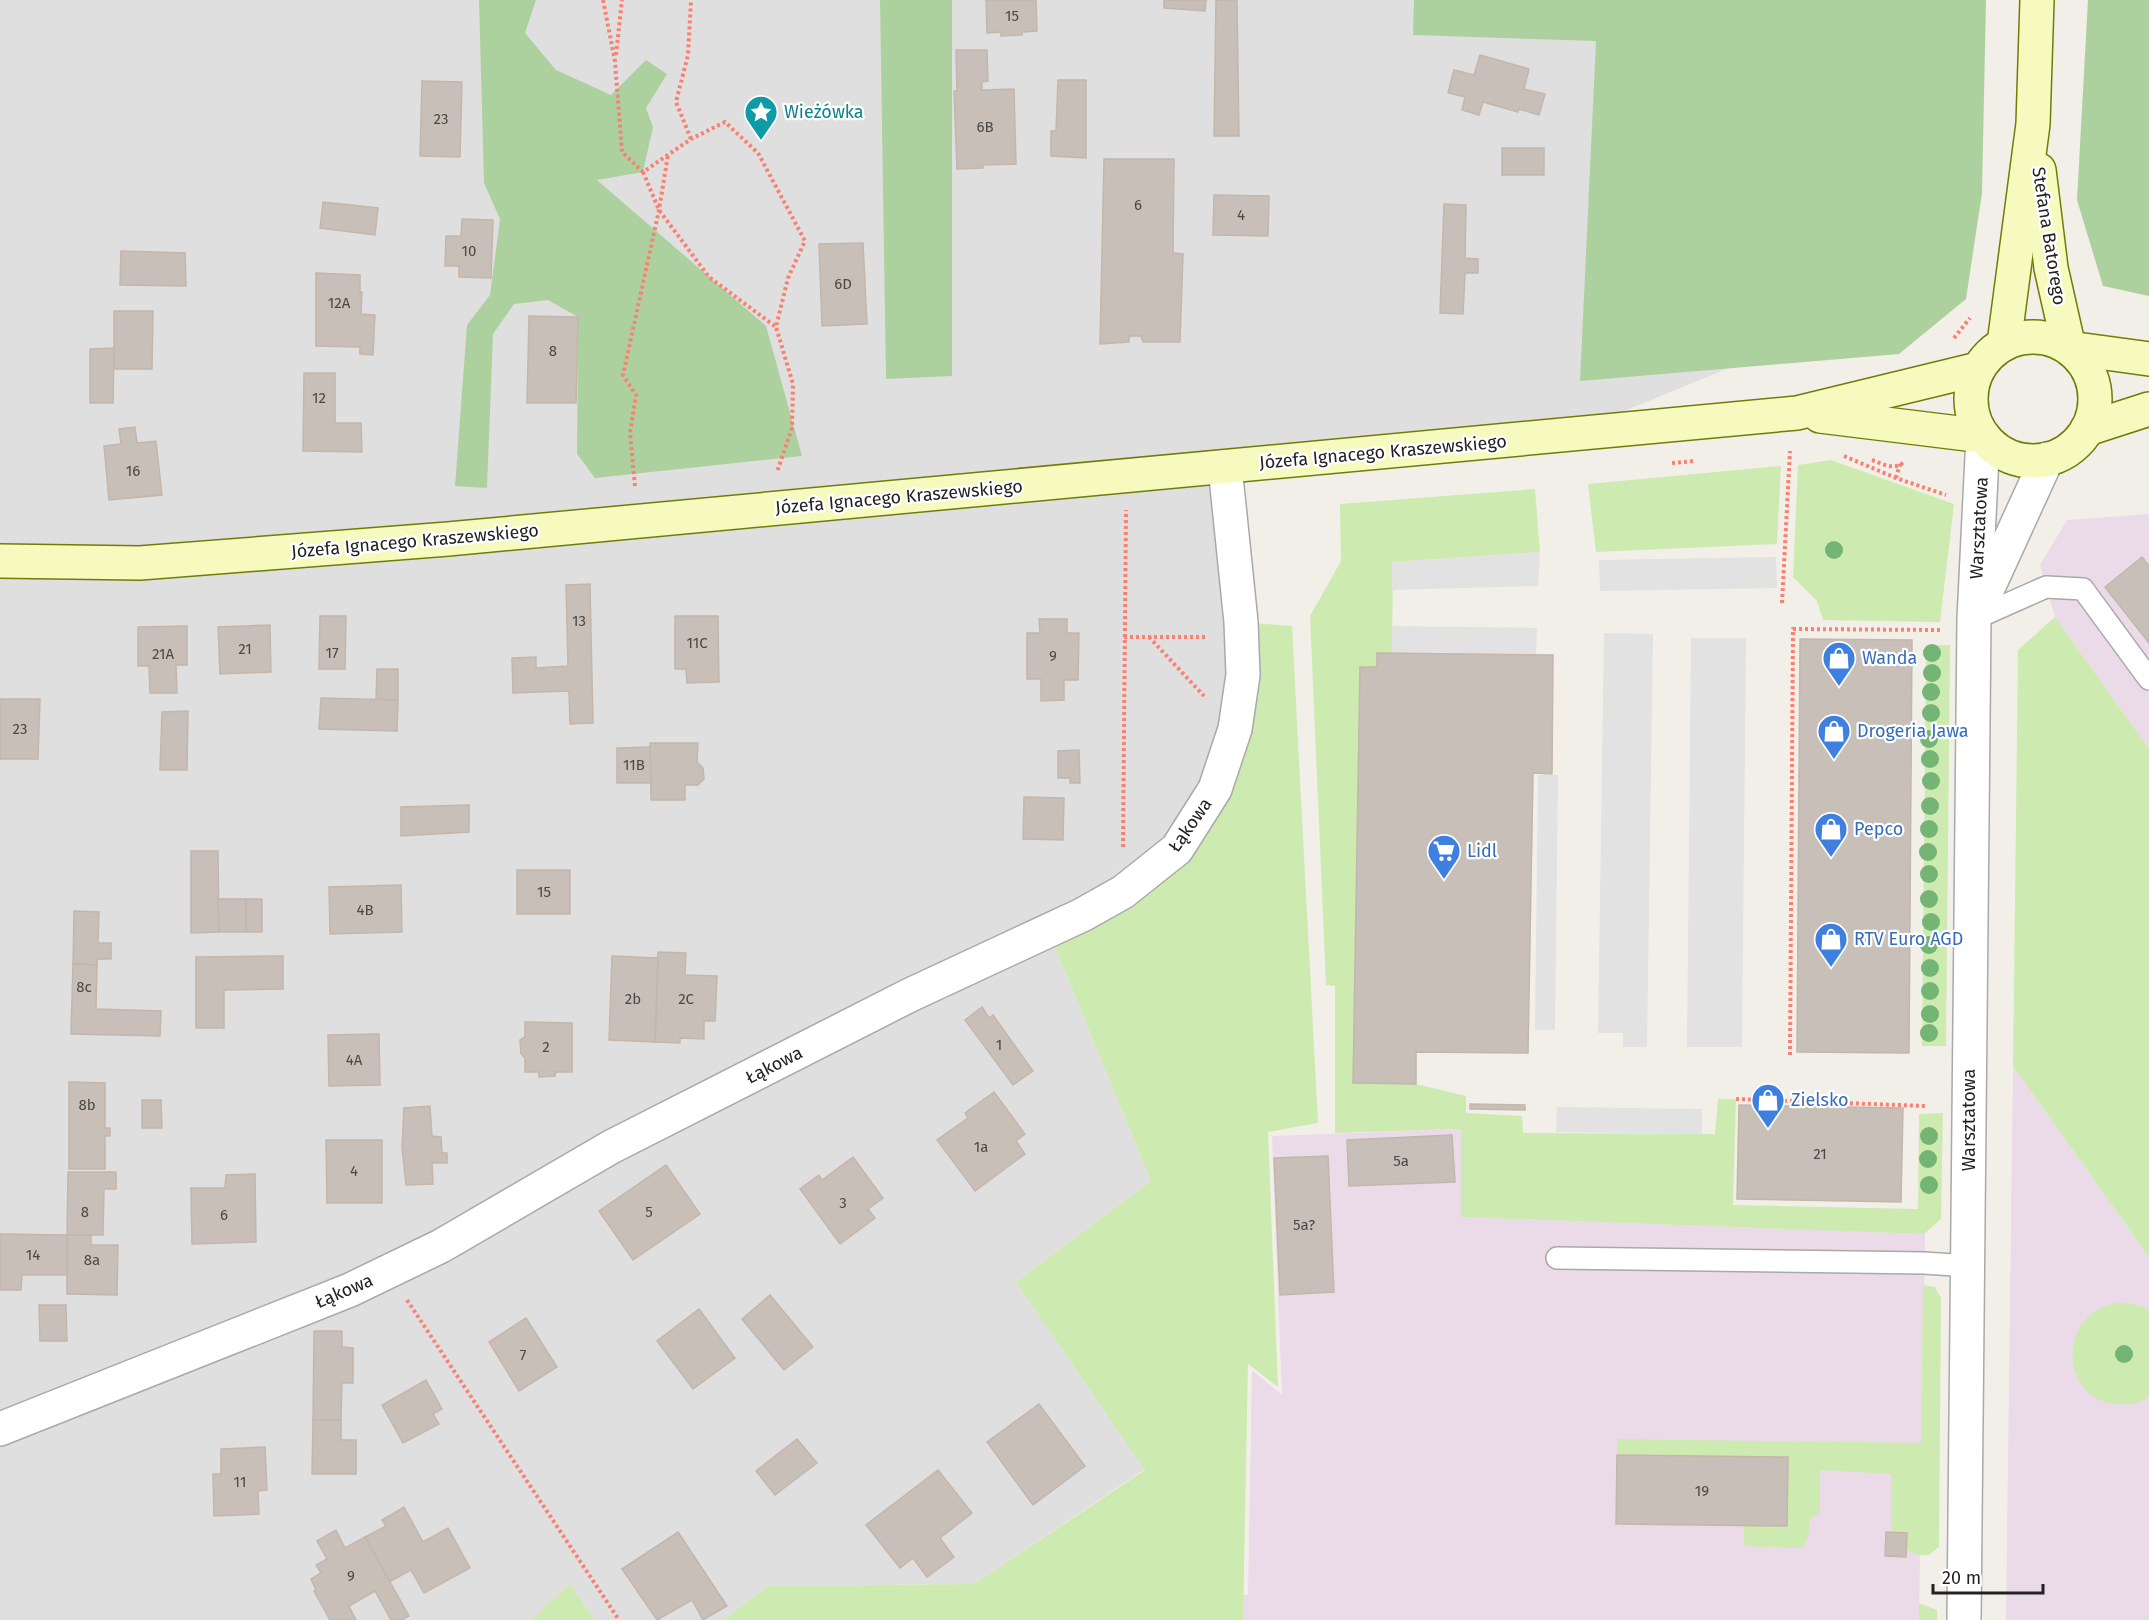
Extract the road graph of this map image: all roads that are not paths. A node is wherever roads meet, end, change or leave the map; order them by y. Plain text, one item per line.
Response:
1 (2037, 0) edge
2 (2033, 123) junction
3 (2004, 344) junction
4 (2069, 348) junction
5 (2149, 359) edge
6 (1978, 369) junction
7 (2149, 409) edge
8 (1797, 413) junction
9 (2087, 429) junction
10 (1983, 436) junction
11 (2047, 459) junction
12 (1225, 466) junction
13 (0, 561) edge
14 (1961, 625) junction
15 (2149, 679) edge
16 (1557, 1258) dead end
17 (1969, 1266) junction
18 (0, 1429) edge
19 (1964, 1620) edge

1 - 2 street, Stefana Batorego
2 - 3 street, Stefana Batorego
2 - 4 street, Stefana Batorego
3 - 4 street
3 - 6 street
4 - 5 street
4 - 9 street
6 - 8 street, Józefa Ignacego Kraszewskiego
6 - 10 street
7 - 9 street
8 - 10 street, Józefa Ignacego Kraszewskiego
8 - 12 street, Józefa Ignacego Kraszewskiego
9 - 11 street
10 - 11 street
10 - 14 street, Warsztatowa
11 - 14 street, Warsztatowa
12 - 13 street, Józefa Ignacego Kraszewskiego
12 - 18 street, Łąkowa
14 - 15 lane
14 - 17 street, Warsztatowa
16 - 17 lane
17 - 19 street, Warsztatowa

